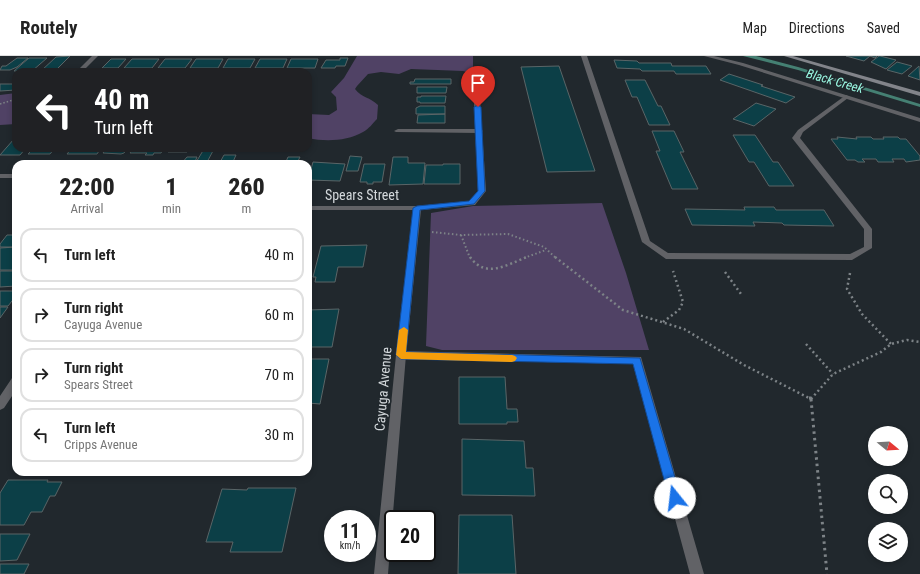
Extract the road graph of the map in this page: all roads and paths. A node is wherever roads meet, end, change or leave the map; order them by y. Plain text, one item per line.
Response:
1 (95, 56) edge
2 (584, 56) edge
3 (708, 56) edge
4 (787, 56) edge
5 (82, 68) edge
6 (476, 83) dead end
7 (920, 94) edge
8 (846, 97) junction
9 (12, 100) edge
10 (0, 104) edge
11 (920, 120) edge
12 (398, 130) dead end
13 (479, 131) junction
14 (0, 176) edge
15 (12, 176) edge
16 (312, 208) edge
17 (417, 208) junction
18 (427, 231) dead end
19 (461, 235) junction
20 (546, 250) junction
21 (666, 256) junction
22 (715, 257) junction
23 (852, 257) junction
24 (741, 294) dead end
25 (663, 322) junction
26 (920, 342) edge
27 (806, 344) dead end
28 (891, 344) junction
29 (401, 355) junction
30 (833, 374) junction
31 (12, 386) edge
32 (811, 399) junction
33 (0, 405) edge
34 (381, 574) edge
35 (697, 574) edge
36 (828, 574) edge

1 - 5 street
2 - 21 street
3 - 8 street
4 - 7 street
6 - 13 street
8 - 11 street
8 - 23 street
9 - 10 path
12 - 13 street
13 - 17 street, Spears Street
14 - 15 street
16 - 17 street, Spears Street
17 - 29 street, Cayuga Avenue
18 - 19 path
19 - 20 path
19 - 20 path
20 - 25 path
21 - 22 street
21 - 25 path
22 - 23 street
22 - 24 path
23 - 28 path
25 - 32 path
26 - 28 path
27 - 30 path
28 - 30 path
29 - 34 street, Cayuga Avenue
29 - 35 street
30 - 32 path
31 - 33 street
32 - 36 path

